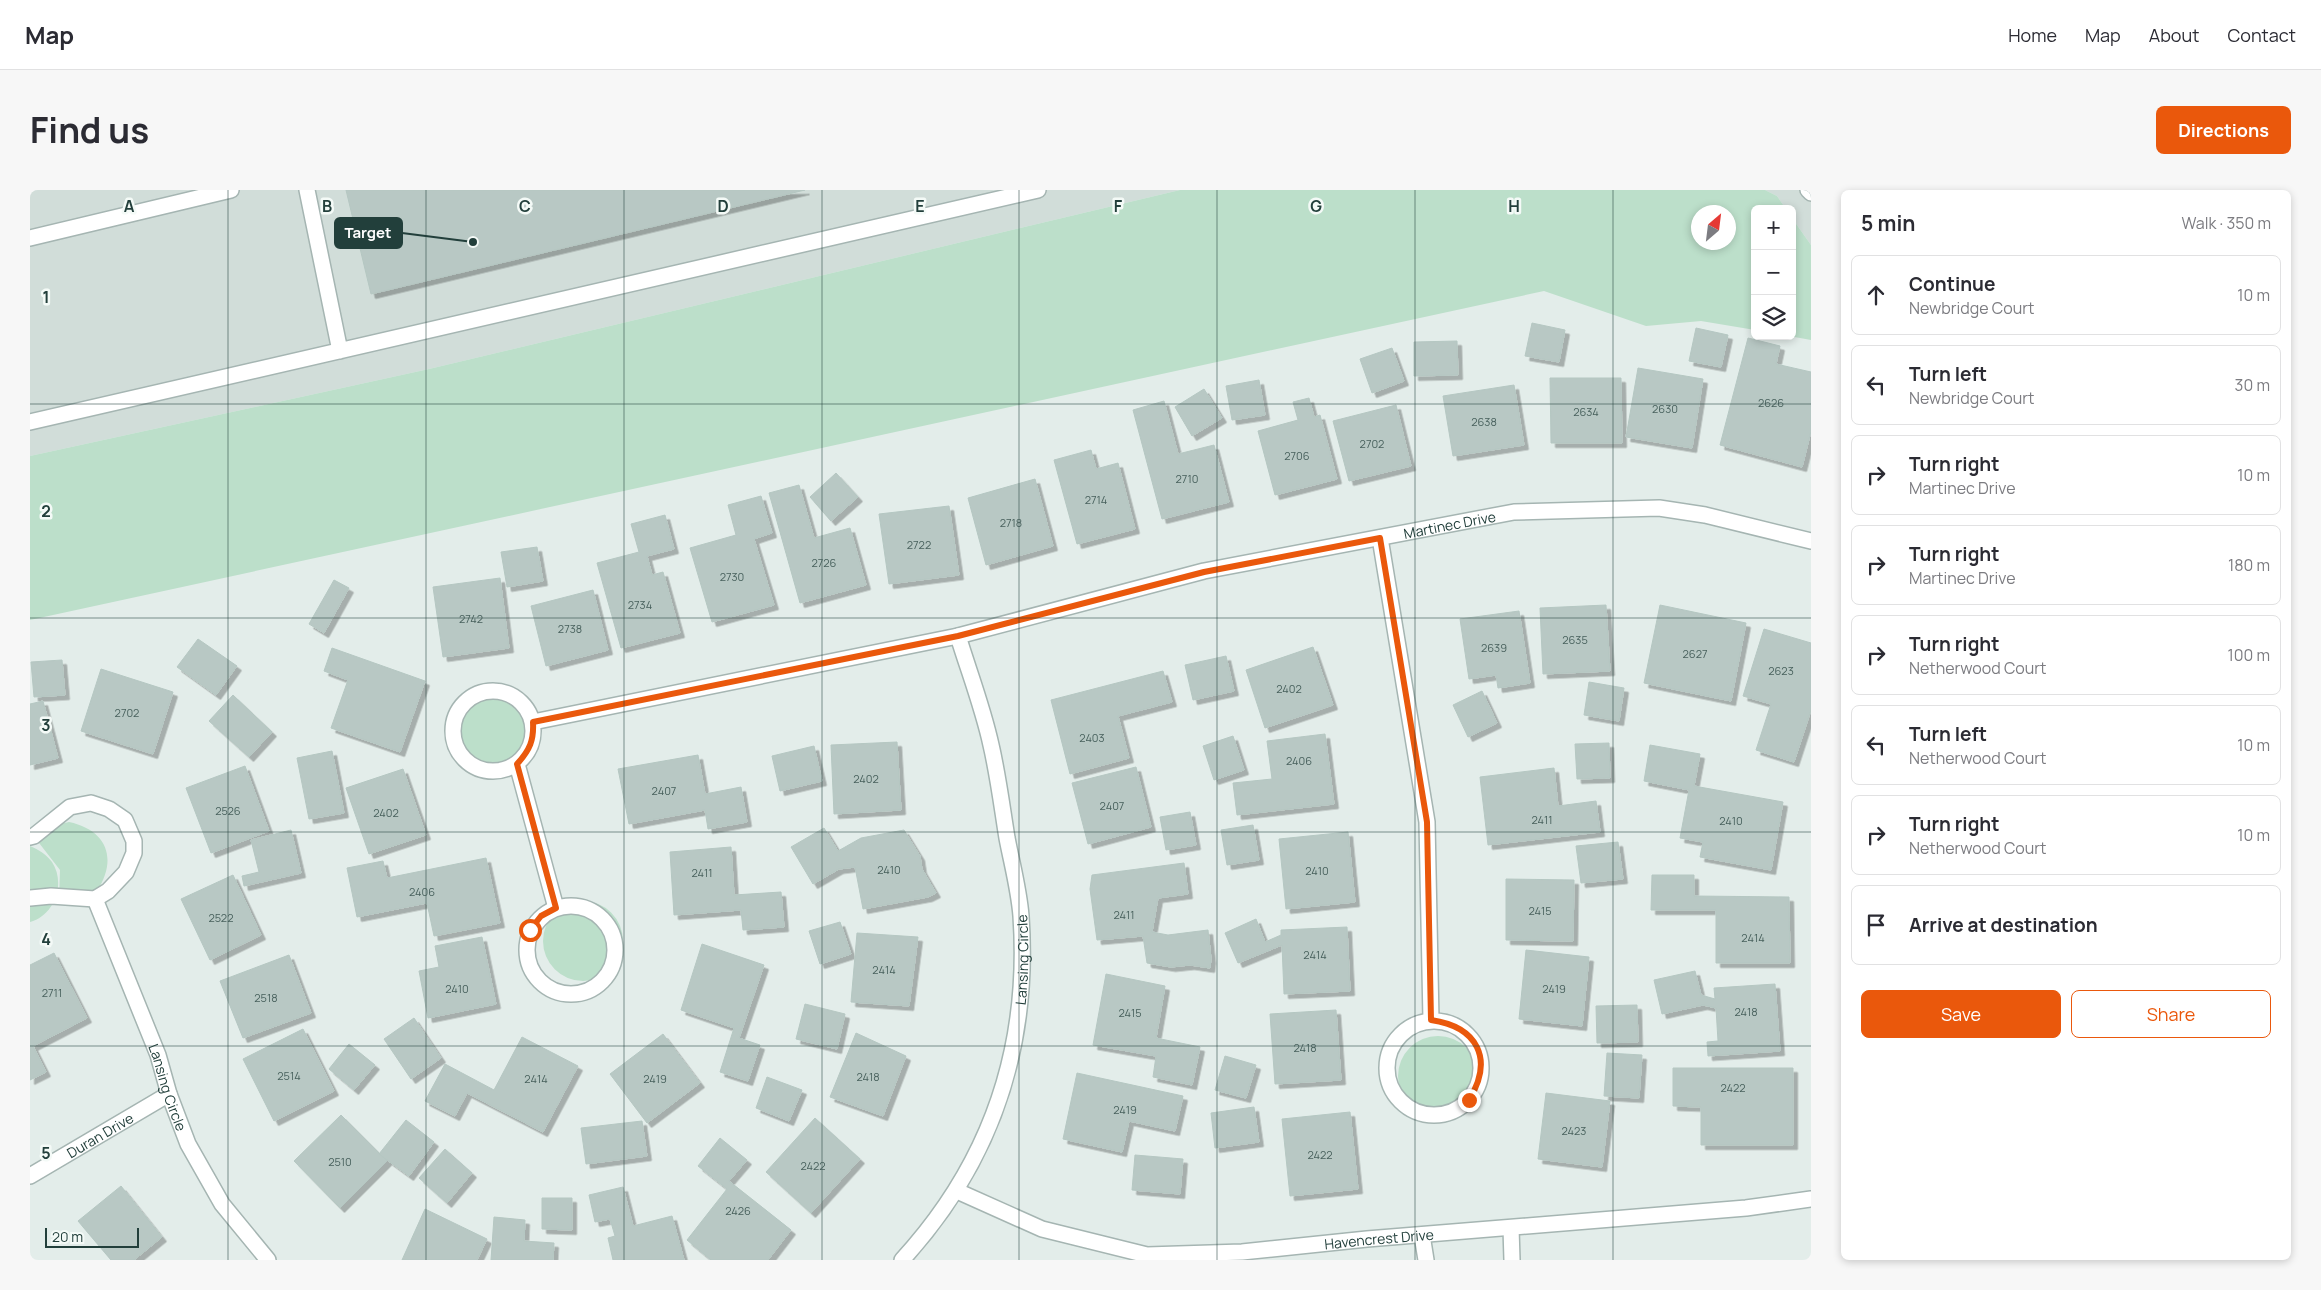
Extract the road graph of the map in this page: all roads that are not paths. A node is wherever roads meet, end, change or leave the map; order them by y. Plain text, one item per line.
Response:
1 (231, 190) edge
2 (307, 190) edge
3 (1038, 190) edge
4 (1808, 190) edge
5 (1811, 193) edge
6 (30, 238) edge
7 (340, 351) junction
8 (30, 422) edge
9 (1380, 538) junction
10 (1811, 541) edge
11 (958, 636) junction
12 (533, 722) junction
13 (517, 764) junction
14 (30, 837) edge
15 (30, 898) edge
16 (95, 899) junction
17 (556, 908) junction
18 (1431, 1020) junction
19 (169, 1094) junction
20 (30, 1176) edge
21 (957, 1191) junction
22 (1811, 1199) edge
23 (1511, 1228) junction
24 (1422, 1234) junction
25 (268, 1260) edge
26 (902, 1260) edge
27 (1426, 1260) edge
28 (1512, 1260) edge

1 - 6 street
2 - 7 street
3 - 7 street
4 - 5 street
7 - 8 street
9 - 10 street, Martinec Drive
9 - 11 street, Martinec Drive
9 - 18 street
11 - 12 street, Martinec Drive
11 - 21 street, Lansing Circle
12 - 13 street
12 - 13 street
13 - 17 street
14 - 16 street
15 - 16 street
16 - 19 street, Lansing Circle
17 - 17 street
18 - 18 street
19 - 20 street, Duran Drive
19 - 25 street, Lansing Circle
21 - 24 street, Havencrest Drive
21 - 26 street, Lansing Circle
22 - 23 street, Havencrest Drive
23 - 24 street, Havencrest Drive
23 - 28 street
24 - 27 street

